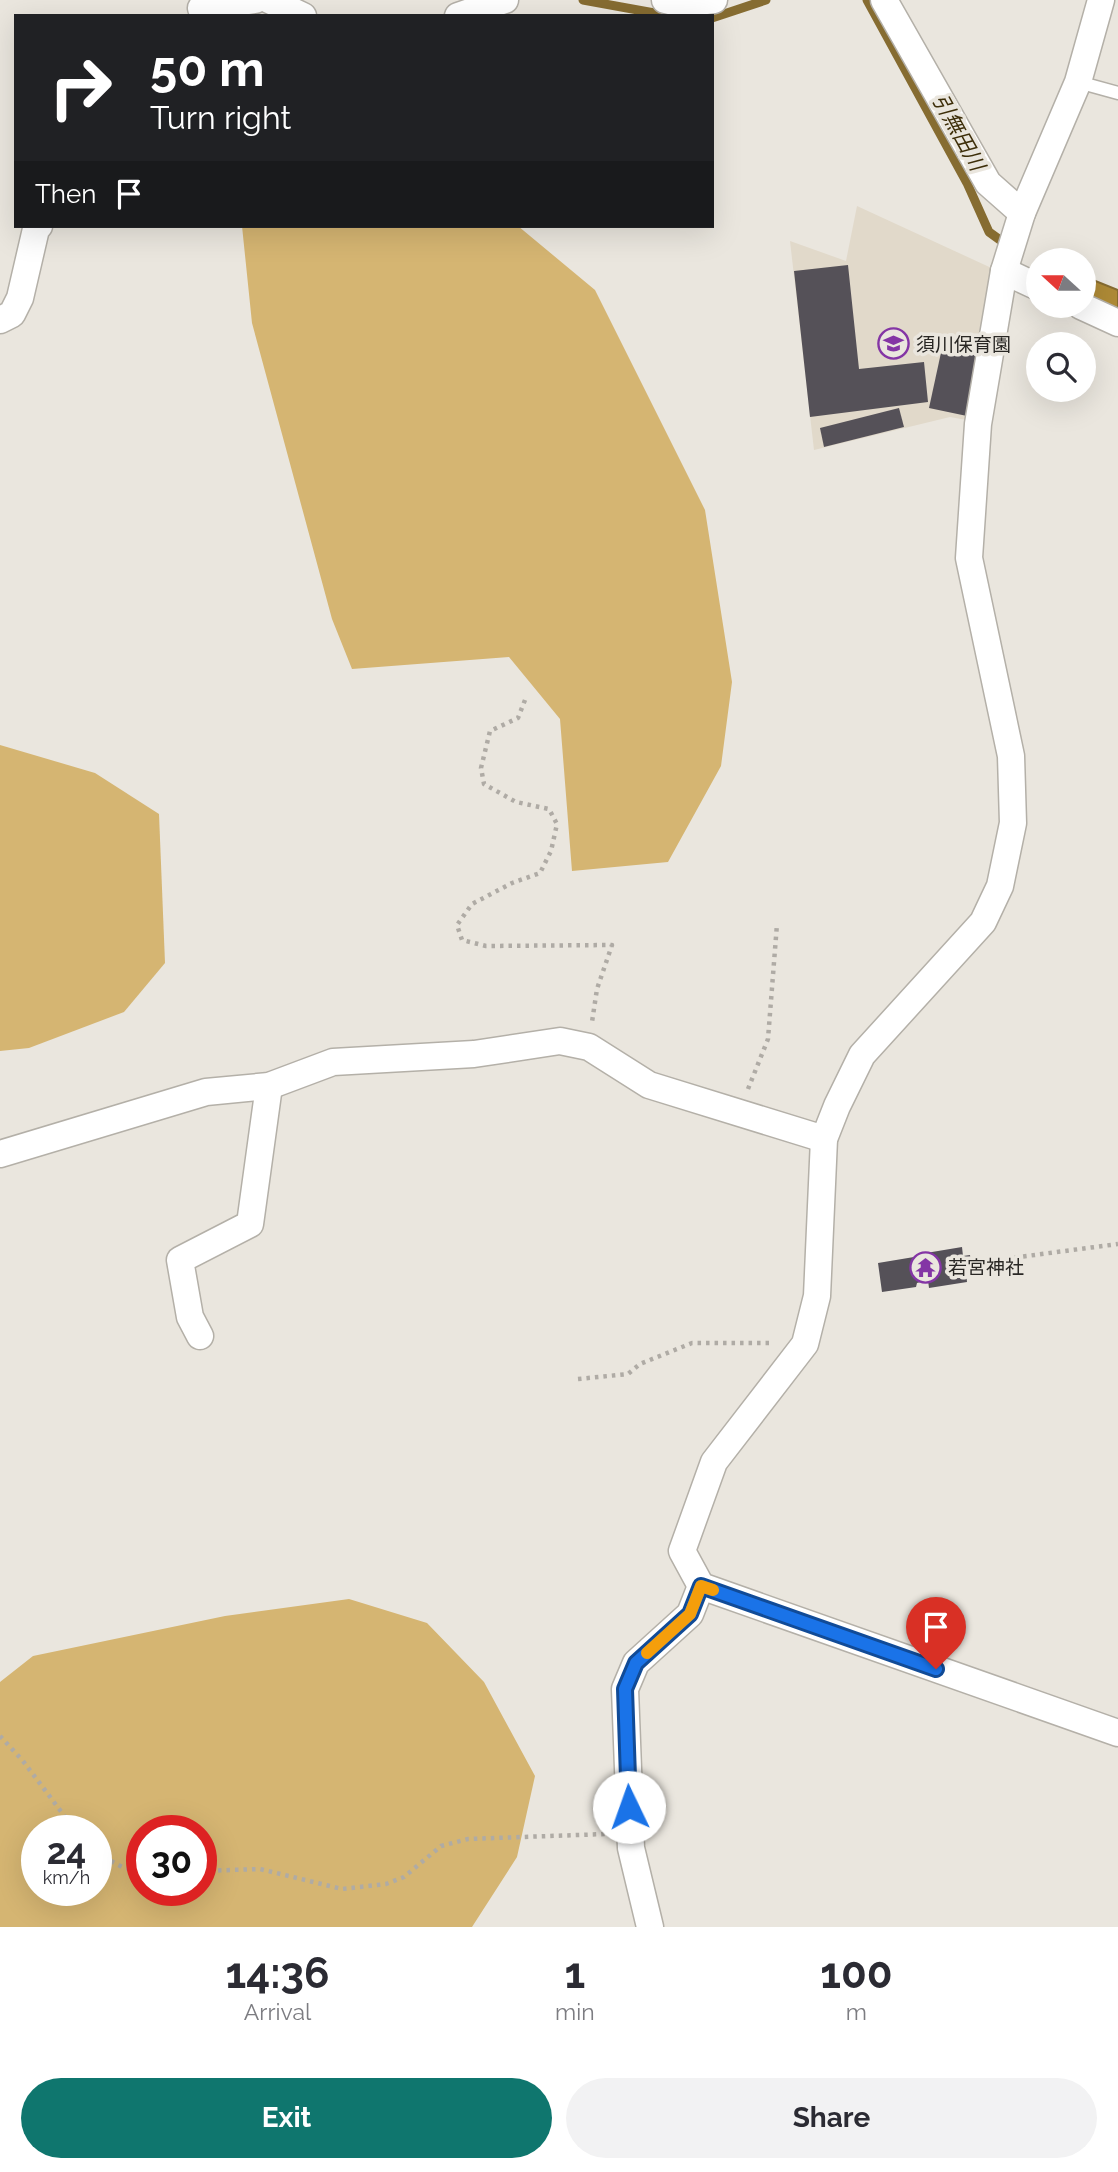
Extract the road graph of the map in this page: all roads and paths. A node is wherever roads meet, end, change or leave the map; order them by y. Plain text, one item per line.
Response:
1 (255, 0) edge
2 (269, 0) edge
3 (505, 0) edge
4 (665, 0) edge
5 (714, 0) edge
6 (884, 0) edge
7 (1101, 0) edge
8 (199, 8) edge
9 (299, 14) edge
10 (464, 14) edge
11 (1078, 82) junction
12 (1118, 93) edge
13 (1019, 220) junction
14 (37, 228) edge
15 (1006, 263) junction
16 (1026, 278) edge
17 (1096, 313) edge
18 (0, 320) edge
19 (1118, 323) edge
20 (525, 701) dead end
21 (776, 925) dead end
22 (589, 1047) junction
23 (269, 1086) junction
24 (738, 1112) junction
25 (824, 1139) junction
26 (0, 1154) edge
27 (1118, 1244) edge
28 (981, 1262) dead end
29 (200, 1336) dead end
30 (805, 1344) junction
31 (578, 1379) dead end
32 (701, 1586) junction
33 (1118, 1733) edge
34 (0, 1736) edge
35 (629, 1807) junction
36 (64, 1815) edge
37 (217, 1870) edge
38 (650, 1927) edge

1 - 8 street
2 - 9 street
3 - 10 street
4 - 5 street
6 - 13 street
7 - 11 street
11 - 12 lane
11 - 13 street
13 - 15 street
14 - 18 street
15 - 16 street
15 - 25 street
17 - 19 street
20 - 22 path
21 - 24 path
22 - 23 street
22 - 24 street
23 - 26 street
23 - 29 street
24 - 25 street
25 - 30 street
27 - 28 path
30 - 31 path
30 - 32 street
32 - 33 street
32 - 35 street
34 - 36 path
35 - 37 path
35 - 38 street

